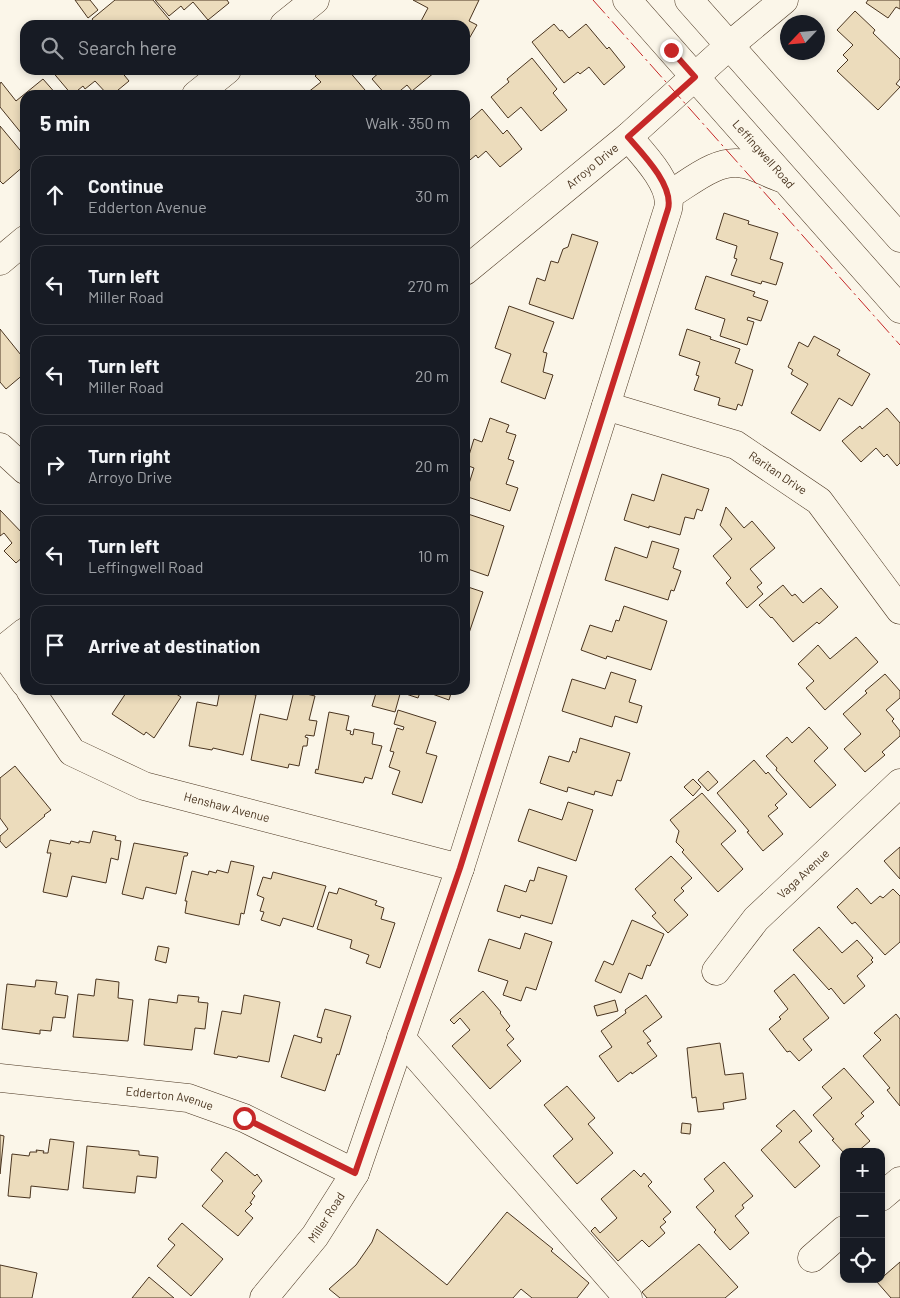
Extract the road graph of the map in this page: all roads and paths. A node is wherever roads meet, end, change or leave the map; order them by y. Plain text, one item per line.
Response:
1 (316, 0) edge
2 (627, 0) edge
3 (689, 0) edge
4 (784, 0) edge
5 (290, 20) edge
6 (730, 45) junction
7 (221, 75) edge
8 (695, 77) junction
9 (202, 90) edge
10 (628, 137) junction
11 (786, 180) junction
12 (669, 195) junction
13 (900, 238) edge
14 (20, 244) edge
15 (0, 261) edge
16 (470, 267) edge
17 (900, 309) edge
18 (606, 406) junction
19 (0, 447) edge
20 (20, 465) edge
21 (900, 610) edge
22 (20, 636) edge
23 (1, 651) edge
24 (20, 676) edge
25 (33, 695) edge
26 (900, 784) edge
27 (460, 868) junction
28 (716, 971) dead end
29 (401, 1038) junction
30 (0, 1078) edge
31 (355, 1173) junction
32 (900, 1180) edge
33 (885, 1193) edge
34 (840, 1234) edge
35 (812, 1258) dead end
36 (264, 1298) edge
37 (628, 1298) edge

1 - 5 street
2 - 8 street, Leffingwell Road
3 - 6 street
4 - 6 street, Arroyo Drive
6 - 8 street, Arroyo Drive
6 - 13 street
7 - 9 street
8 - 10 street, Arroyo Drive
8 - 11 street, Leffingwell Road
10 - 12 street
10 - 16 street, Arroyo Drive
11 - 12 street
11 - 17 street, Leffingwell Road
12 - 18 street, Miller Road
14 - 15 street
18 - 21 street, Raritan Drive
18 - 27 street, Miller Road
19 - 20 street
22 - 23 street
23 - 24 street
25 - 27 street, Henshaw Avenue
26 - 28 street, Vaga Avenue
27 - 29 street, Miller Road
29 - 31 street, Miller Road
29 - 37 street
30 - 31 street, Edderton Avenue
31 - 36 street, Miller Road
32 - 33 street
34 - 35 street

